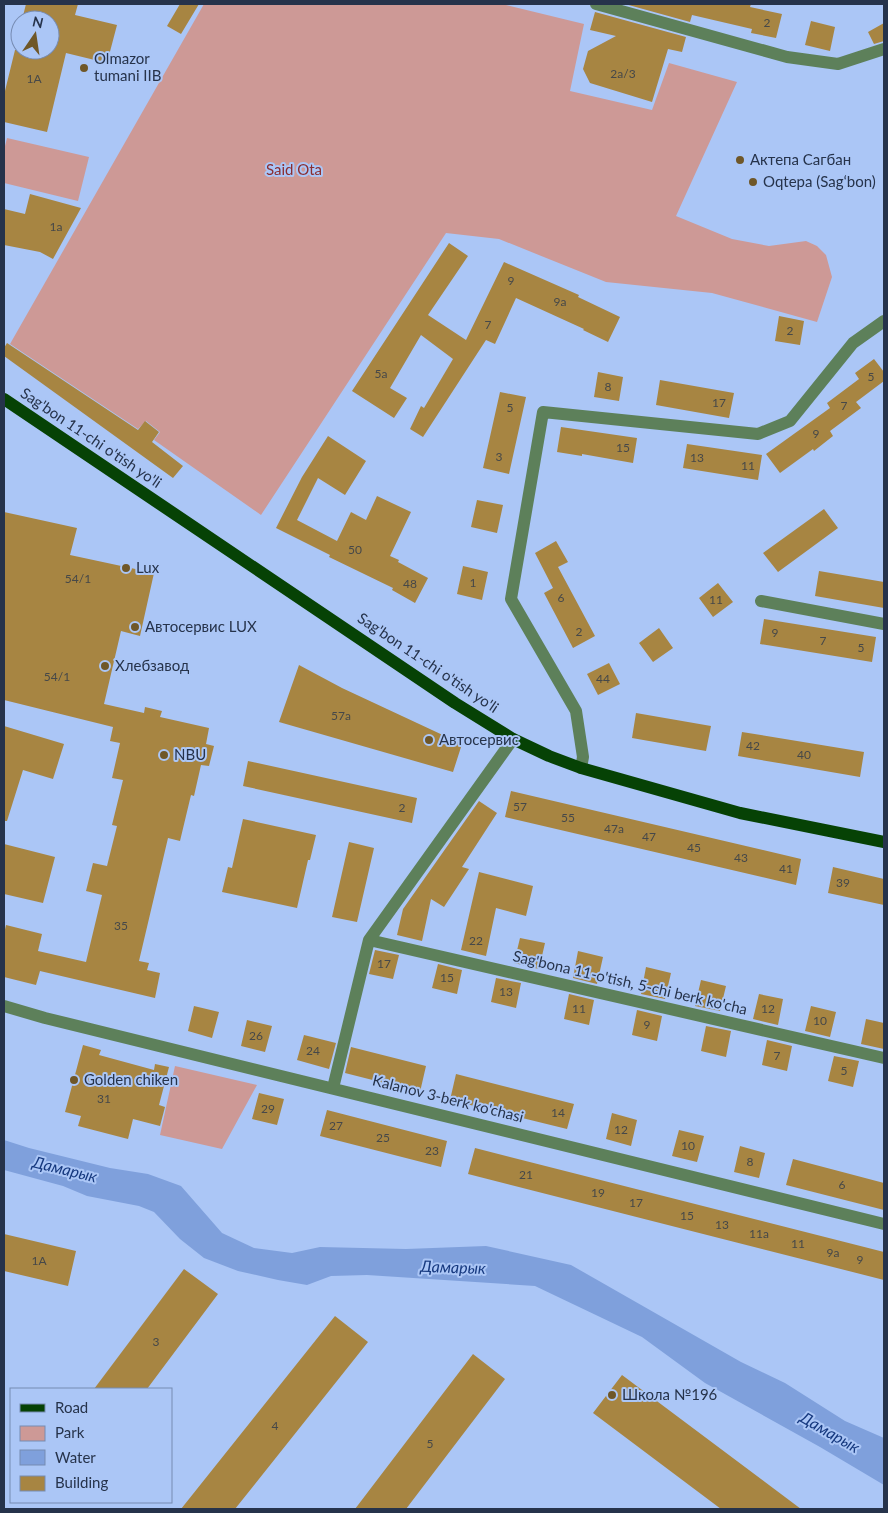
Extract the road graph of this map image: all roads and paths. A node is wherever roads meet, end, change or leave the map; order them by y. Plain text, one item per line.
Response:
1 (596, 4) edge
2 (884, 49) edge
3 (884, 321) edge
4 (4, 399) edge
5 (761, 601) dead end
6 (884, 624) edge
7 (513, 738) junction
8 (581, 768) junction
9 (884, 842) edge
10 (369, 940) junction
11 (4, 1006) edge
12 (884, 1058) edge
13 (333, 1088) junction
14 (884, 1224) edge

1 - 2 street
3 - 8 street
4 - 7 main road, Sag'bon 11-chi o'tish yo'li
5 - 6 street
7 - 8 main road, Sag'bon 11-chi o'tish yo'li
7 - 10 street
8 - 9 main road, Sag'bon 11-chi o'tish yo'li
10 - 12 street, Sag'bona 11-o'tish, 5-chi berk ko'cha
10 - 13 street
11 - 13 street, Kalanov 3-berk ko'chasi
13 - 14 street, Kalanov 3-berk ko'chasi

